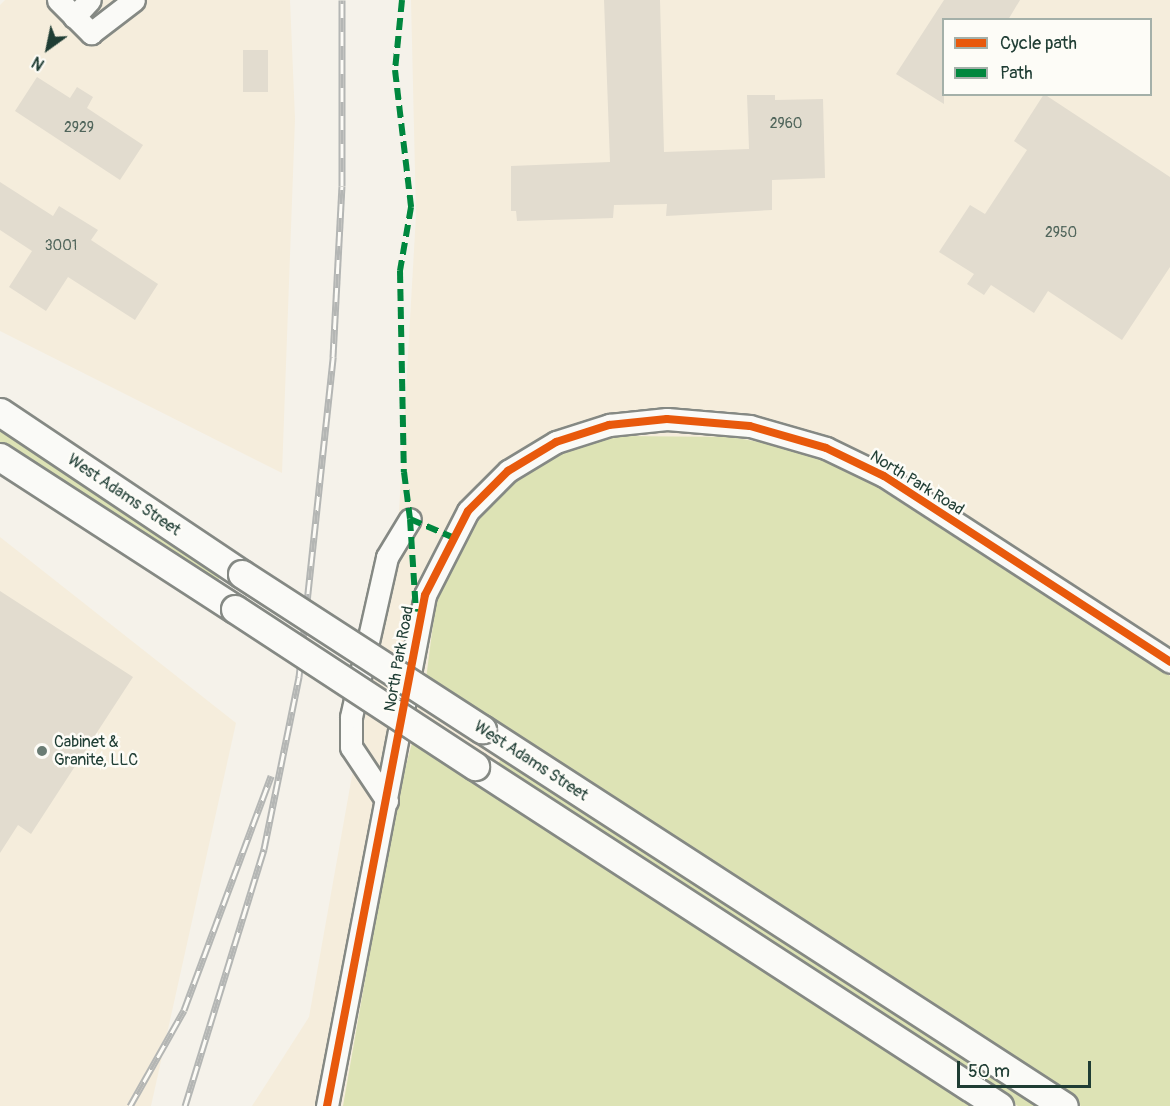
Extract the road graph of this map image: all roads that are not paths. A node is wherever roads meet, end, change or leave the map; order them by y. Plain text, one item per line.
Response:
1 (90, 0) edge
2 (134, 0) edge
3 (64, 5) edge
4 (0, 412) edge
5 (0, 457) edge
6 (410, 519) dead end
7 (1170, 662) edge
8 (387, 801) junction
9 (327, 1106) edge
10 (999, 1106) edge
11 (1064, 1106) edge

1 - 3 street
2 - 3 street
4 - 11 main road, West Adams Street, bridge
5 - 10 main road, bridge
6 - 8 street
7 - 8 street, North Park Road
8 - 9 street, North Park Road

